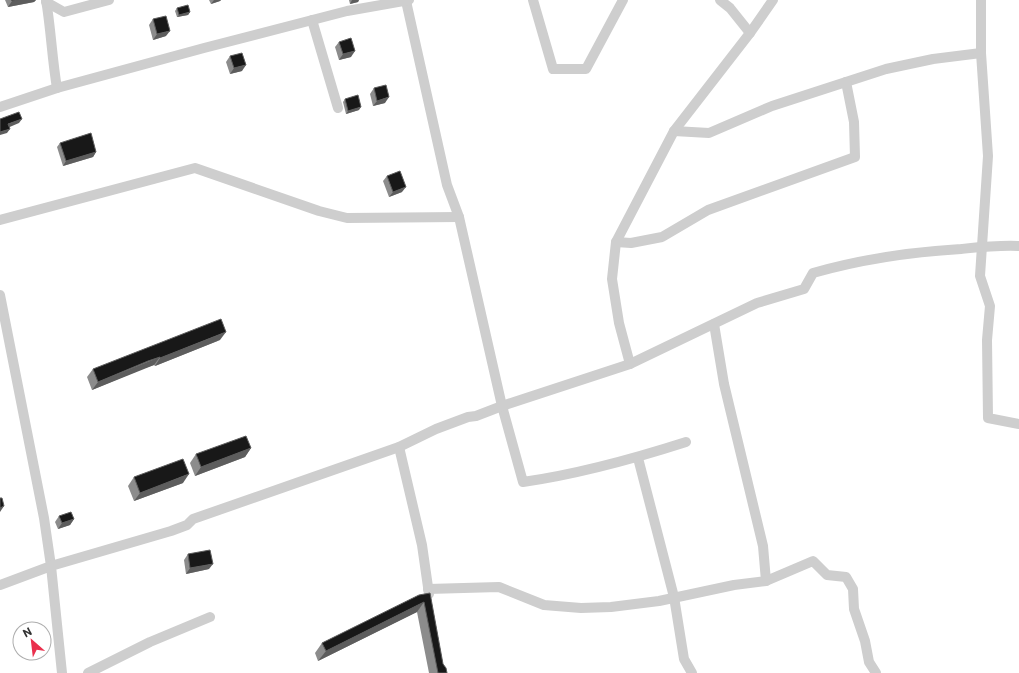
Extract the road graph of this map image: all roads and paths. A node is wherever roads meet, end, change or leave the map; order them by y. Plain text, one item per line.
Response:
1 (109, 0) edge
2 (408, 0) edge
3 (533, 0) edge
4 (623, 0) edge
5 (720, 0) edge
6 (773, 0) edge
7 (981, 0) edge
8 (46, 1) edge
9 (312, 20) junction
10 (750, 33) junction
11 (982, 53) junction
12 (846, 82) junction
13 (57, 88) junction
14 (0, 107) edge
15 (338, 108) dead end
16 (674, 130) junction
17 (459, 217) junction
18 (0, 220) edge
19 (616, 242) junction
20 (1019, 246) edge
21 (983, 247) junction
22 (0, 295) edge
23 (714, 324) junction
24 (630, 364) junction
25 (502, 406) junction
26 (1019, 424) edge
27 (686, 442) dead end
28 (399, 447) junction
29 (638, 458) junction
30 (51, 566) junction
31 (766, 581) junction
32 (0, 585) edge
33 (428, 589) junction
34 (674, 597) junction
35 (429, 602) edge
36 (210, 617) dead end
37 (62, 673) edge
38 (88, 673) edge
39 (692, 673) edge
40 (876, 673) edge

1 - 8 street
2 - 9 street
2 - 17 street
3 - 4 street
5 - 10 street
6 - 10 street
7 - 11 street
8 - 13 street
9 - 13 street
9 - 15 street
10 - 16 street
11 - 12 street
11 - 21 street
12 - 16 street
12 - 19 street
13 - 14 street
16 - 19 street
17 - 18 street
17 - 25 street
19 - 24 street
20 - 21 street
21 - 23 street
21 - 26 street
22 - 30 street
23 - 24 street
23 - 31 street
24 - 25 street
25 - 28 street
25 - 29 street
27 - 29 street
28 - 30 street
28 - 33 street
29 - 34 street
30 - 32 street
30 - 37 street
31 - 34 street
31 - 40 street
33 - 34 street
33 - 35 street
34 - 39 street
36 - 38 street

